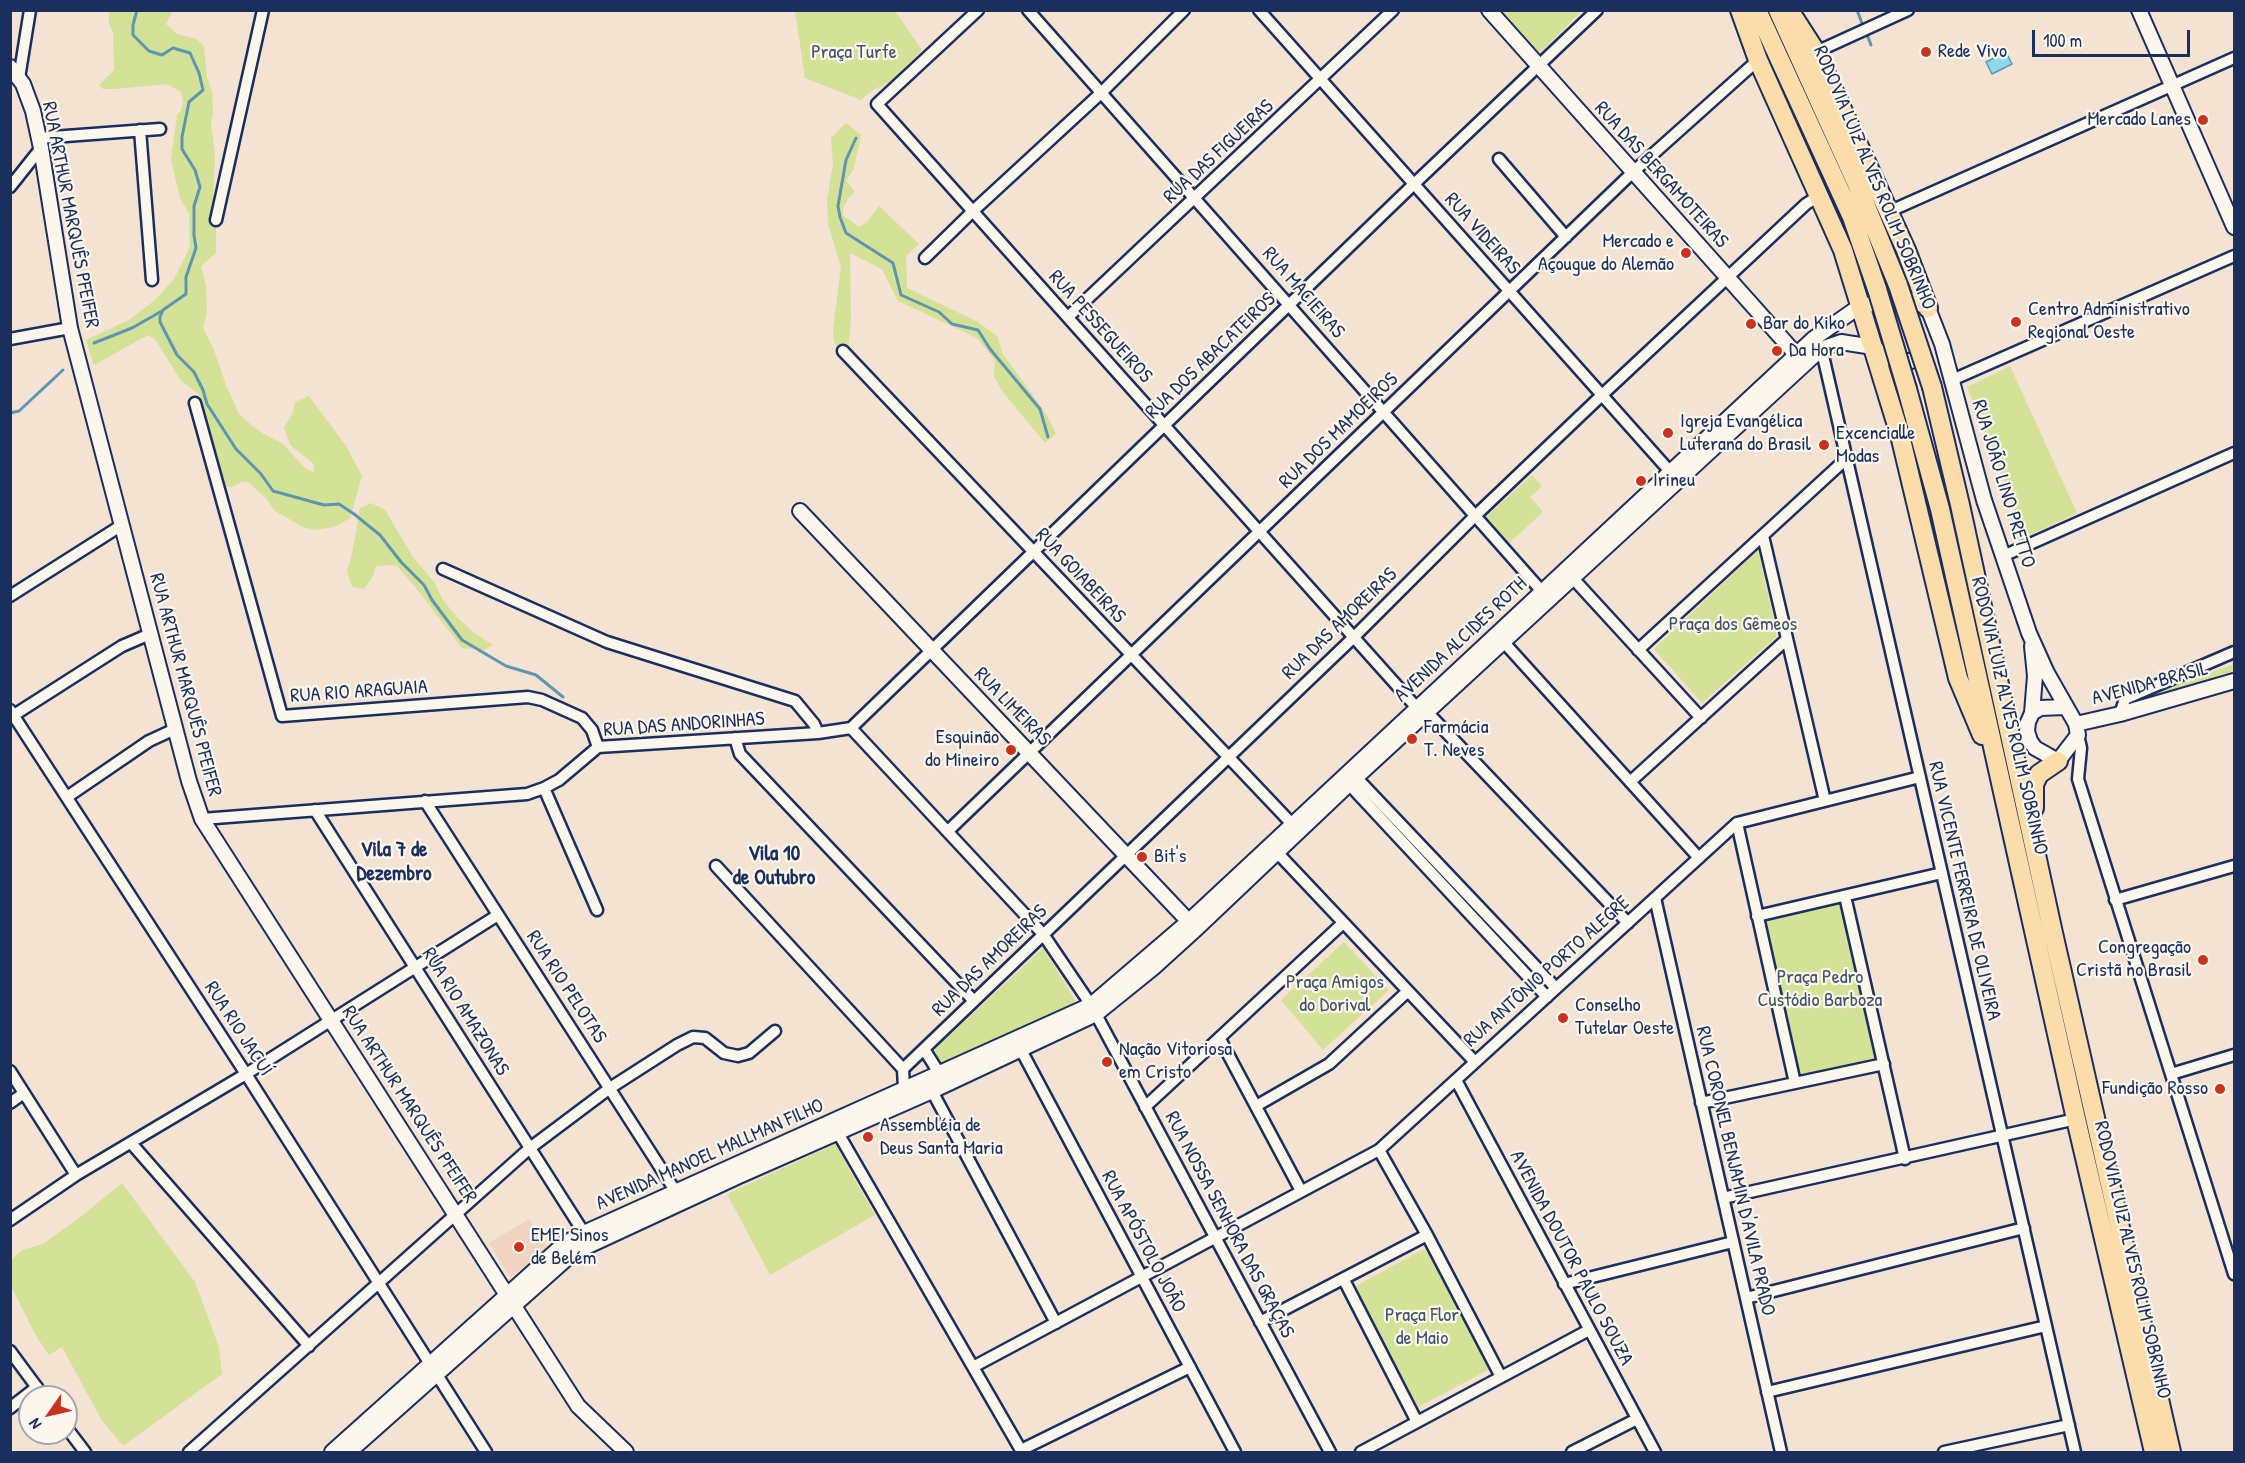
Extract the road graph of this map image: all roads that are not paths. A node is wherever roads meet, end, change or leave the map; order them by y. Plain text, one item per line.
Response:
1 (30, 10) edge
2 (263, 10) edge
3 (978, 10) edge
4 (1028, 10) edge
5 (1184, 10) edge
6 (1259, 10) edge
7 (1393, 10) edge
8 (1489, 10) edge
9 (1597, 10) edge
10 (1740, 10) edge
11 (1756, 10) edge
12 (1778, 10) edge
13 (1789, 10) edge
14 (1908, 10) edge
15 (2139, 10) edge
16 (1816, 52) junction
17 (2235, 58) edge
18 (1758, 60) junction
19 (1538, 66) junction
20 (15, 73) edge
21 (1321, 80) junction
22 (2172, 85) junction
23 (1101, 93) junction
24 (160, 129) dead end
25 (140, 130) junction
26 (40, 143) junction
27 (1498, 159) dead end
28 (1633, 172) junction
29 (1414, 184) junction
30 (10, 187) edge
31 (1820, 195) junction
32 (1195, 198) junction
33 (973, 211) junction
34 (1888, 212) junction
35 (216, 220) dead end
36 (2235, 227) edge
37 (1566, 237) junction
38 (2235, 256) edge
39 (925, 258) dead end
40 (1727, 278) junction
41 (152, 280) dead end
42 (1509, 291) junction
43 (1290, 305) junction
44 (1860, 306) junction
45 (1928, 308) junction
46 (1068, 317) junction
47 (70, 328) junction
48 (1938, 335) junction
49 (10, 339) edge
50 (1817, 344) junction
51 (1873, 347) junction
52 (843, 351) dead end
53 (1801, 360) junction
54 (1921, 360) junction
55 (1952, 380) junction
56 (1602, 395) junction
57 (195, 403) dead end
58 (1384, 412) junction
59 (1164, 426) junction
60 (2235, 453) edge
61 (1846, 459) junction
62 (1675, 476) junction
63 (800, 512) dead end
64 (1475, 516) junction
65 (122, 525) junction
66 (1260, 532) junction
67 (1762, 536) junction
68 (1033, 552) junction
69 (2003, 556) junction
70 (443, 569) dead end
71 (1569, 574) junction
72 (10, 596) edge
73 (1546, 596) junction
74 (2029, 633) junction
75 (150, 634) junction
76 (1354, 637) junction
77 (1500, 638) junction
78 (1787, 639) junction
79 (931, 650) junction
80 (1638, 650) junction
81 (2235, 652) edge
82 (1131, 656) junction
83 (2235, 681) edge
84 (2065, 707) junction
85 (1422, 710) junction
86 (12, 712) edge
87 (2032, 713) junction
88 (2120, 714) junction
89 (1701, 718) junction
90 (851, 728) junction
91 (176, 729) junction
92 (2077, 729) junction
93 (818, 734) junction
94 (735, 738) junction
95 (598, 747) junction
96 (1030, 754) junction
97 (1995, 756) junction
98 (1228, 757) junction
99 (2058, 761) junction
100 (1350, 777) junction
101 (1920, 777) junction
102 (2078, 779) junction
103 (1630, 782) junction
104 (544, 789) junction
105 (67, 797) junction
106 (425, 801) junction
107 (1825, 801) junction
108 (315, 810) junction
109 (202, 819) junction
110 (1737, 823) junction
111 (1292, 825) junction
112 (948, 831) junction
113 (1273, 849) junction
114 (2035, 849) junction
115 (1126, 855) junction
116 (1699, 858) junction
117 (716, 866) dead end
118 (2235, 866) edge
119 (1942, 873) junction
120 (1448, 882) junction
121 (1845, 896) junction
122 (1655, 898) junction
123 (2115, 900) junction
124 (597, 910) dead end
125 (498, 915) junction
126 (1757, 916) junction
127 (1343, 923) junction
128 (1628, 923) junction
129 (1192, 925) junction
130 (1043, 934) junction
131 (415, 967) junction
132 (1556, 988) junction
133 (1408, 991) junction
134 (1547, 997) junction
135 (974, 1000) junction
136 (1093, 1010) junction
137 (332, 1020) junction
138 (776, 1031) dead end
139 (1220, 1039) junction
140 (1020, 1048) junction
141 (924, 1049) junction
142 (2235, 1055) edge
143 (1475, 1062) junction
144 (1884, 1064) junction
145 (903, 1069) junction
146 (10, 1071) edge
147 (939, 1073) junction
148 (246, 1074) junction
149 (2171, 1074) junction
150 (1456, 1080) junction
151 (1795, 1083) junction
152 (610, 1088) junction
153 (932, 1091) junction
154 (24, 1093) junction
155 (908, 1095) junction
156 (10, 1103) edge
157 (1701, 1103) junction
158 (1256, 1106) junction
159 (1145, 1107) junction
160 (2076, 1119) junction
161 (838, 1133) junction
162 (2002, 1137) junction
163 (131, 1143) junction
164 (530, 1148) junction
165 (1379, 1150) junction
166 (1905, 1159) junction
167 (76, 1175) junction
168 (676, 1191) junction
169 (1301, 1191) junction
170 (1723, 1198) junction
171 (456, 1215) junction
172 (10, 1220) edge
173 (2024, 1228) junction
174 (584, 1233) junction
175 (1427, 1235) junction
176 (1215, 1238) junction
177 (2230, 1241) edge
178 (1733, 1242) junction
179 (2235, 1274) edge
180 (1142, 1277) junction
181 (1344, 1280) junction
182 (379, 1283) junction
183 (1564, 1284) junction
184 (1746, 1298) junction
185 (511, 1300) junction
186 (1260, 1322) junction
187 (1056, 1323) junction
188 (2046, 1326) junction
189 (1589, 1330) junction
190 (309, 1346) junction
191 (10, 1351) edge
192 (974, 1367) junction
193 (1190, 1367) junction
194 (434, 1369) junction
195 (1501, 1377) junction
196 (36, 1385) edge
197 (1767, 1392) junction
198 (1636, 1419) junction
199 (1418, 1422) junction
200 (2069, 1425) junction
201 (1022, 1451) edge
202 (189, 1452) edge
203 (332, 1452) edge
204 (349, 1452) edge
205 (486, 1452) edge
206 (626, 1452) edge
207 (1235, 1452) edge
208 (1330, 1452) edge
209 (1361, 1452) edge
210 (1572, 1452) edge
211 (1654, 1452) edge
212 (1781, 1452) edge
213 (1944, 1452) edge
214 (2075, 1452) edge
215 (2154, 1452) edge
216 (2171, 1452) edge

1 - 20 street
2 - 35 street
3 - 33 street, RUA PESSEGUEIROS
4 - 23 street, RUA MACIEIRAS
5 - 23 street
6 - 21 street, RUA VIDEIRAS
7 - 21 street, RUA DAS FIGUEIRAS
8 - 19 street, RUA DAS BERGAMOTEIRAS
9 - 19 street, RUA DOS ABACATEIROS
10 - 18 highway
11 - 97 highway, RODOVIA LUIZ ALVES ROLIM SOBRINHO, bridge
12 - 114 highway, RODOVIA LUIZ ALVES ROLIM SOBRINHO, bridge
13 - 16 highway
14 - 16 street
15 - 22 street
16 - 34 highway
17 - 22 street
18 - 28 street, RUA DOS MAMOEIROS
18 - 31 highway
19 - 28 street, RUA DAS BERGAMOTEIRAS
19 - 29 street, RUA DOS ABACATEIROS
20 - 26 street, RUA ARTHUR MARQUÊS PFEIFER
21 - 29 street, RUA VIDEIRAS
21 - 32 street, RUA DAS FIGUEIRAS
22 - 34 street
22 - 36 street
23 - 32 street, RUA MACIEIRAS
23 - 33 street
24 - 25 street
25 - 26 street
25 - 41 street
26 - 30 street
26 - 47 street, RUA ARTHUR MARQUÊS PFEIFER
27 - 37 street
28 - 37 street, RUA DOS MAMOEIROS
28 - 40 street, RUA DAS BERGAMOTEIRAS
29 - 42 street, RUA VIDEIRAS
29 - 43 street, RUA DOS ABACATEIROS
31 - 40 street, RUA DAS AMOREIRAS
31 - 44 highway
32 - 43 street, RUA MACIEIRAS
32 - 46 street, RUA DAS FIGUEIRAS
33 - 39 street
33 - 46 street, RUA PESSEGUEIROS
34 - 45 highway
37 - 42 street, RUA DOS MAMOEIROS
38 - 55 street
40 - 53 street, RUA DAS BERGAMOTEIRAS
40 - 56 street, RUA DAS AMOREIRAS
42 - 56 street, RUA VIDEIRAS
42 - 58 street, RUA DOS MAMOEIROS
43 - 58 street, RUA MACIEIRAS
43 - 59 street, RUA DOS ABACATEIROS
44 - 45 street
44 - 50 street, AVENIDA ALCIDES ROTH
44 - 51 highway
45 - 48 street, RODOVIA LUIZ ALVES ROLIM SOBRINHO
46 - 59 street, RUA PESSEGUEIROS
47 - 49 street
47 - 65 street, RUA ARTHUR MARQUÊS PFEIFER
48 - 54 street
48 - 55 street, RODOVIA LUIZ ALVES ROLIM SOBRINHO
50 - 51 street, AVENIDA ALCIDES ROTH
50 - 53 street, AVENIDA ALCIDES ROTH
50 - 61 street, RUA VICENTE FERREIRA DE OLIVEIRA
51 - 54 street
51 - 97 highway
52 - 68 street, RUA GOIABEIRAS
53 - 62 street, AVENIDA ALCIDES ROTH
54 - 55 street, RUA JOÃO LINO PRETTO
55 - 69 street, RUA JOÃO LINO PRETTO
56 - 62 street, RUA VIDEIRAS
56 - 64 street, RUA DAS AMOREIRAS
57 - 95 street, RUA RIO ARAGUAIA
58 - 64 street, RUA MACIEIRAS
58 - 66 street, RUA DOS MAMOEIROS
59 - 66 street, RUA PESSEGUEIROS
59 - 68 street, RUA DOS ABACATEIROS
60 - 69 street
61 - 67 street
61 - 101 street, RUA VICENTE FERREIRA DE OLIVEIRA
62 - 71 street, AVENIDA ALCIDES ROTH
63 - 79 street, RUA LIMEIRAS
64 - 73 street, RUA MACIEIRAS
64 - 76 street, RUA DAS AMOREIRAS
65 - 72 street
65 - 75 street, RUA ARTHUR MARQUÊS PFEIFER
66 - 76 street, RUA PESSEGUEIROS
66 - 82 street, RUA DOS MAMOEIROS
67 - 78 street
67 - 80 street
68 - 79 street, RUA DOS ABACATEIROS
68 - 82 street, RUA GOIABEIRAS
69 - 74 street, RUA JOÃO LINO PRETTO
70 - 93 street
71 - 73 street, AVENIDA ALCIDES ROTH
71 - 80 street
73 - 77 street, AVENIDA ALCIDES ROTH
74 - 84 street, RUA JOÃO LINO PRETTO
74 - 87 street, RUA JOÃO LINO PRETTO
75 - 86 street
75 - 91 street, RUA ARTHUR MARQUÊS PFEIFER
76 - 85 street, RUA PESSEGUEIROS
76 - 98 street, RUA DAS AMOREIRAS
77 - 85 street, AVENIDA ALCIDES ROTH
77 - 103 street
78 - 89 street
78 - 107 street
79 - 90 street, RUA DOS ABACATEIROS
79 - 96 street, RUA LIMEIRAS
80 - 89 street
81 - 88 street
82 - 96 street, RUA DOS MAMOEIROS
82 - 98 street, RUA GOIABEIRAS
83 - 88 street, AVENIDA BRASIL
84 - 87 street
84 - 92 street, RUA JOÃO LINO PRETTO
85 - 100 street, AVENIDA ALCIDES ROTH
85 - 128 street, RUA PESSEGUEIROS
86 - 105 street, RUA RIO JACUÍ
87 - 99 street
88 - 92 street, AVENIDA BRASIL
89 - 103 street
90 - 93 street, RUA DAS ANDORINHAS
90 - 112 street, RUA NOSSA SENHORA DAS GRAÇAS
91 - 105 street
91 - 109 street, RUA ARTHUR MARQUÊS PFEIFER
92 - 99 street
92 - 102 street
93 - 94 street, RUA DAS ANDORINHAS
94 - 95 street, RUA DAS ANDORINHAS
94 - 135 street
95 - 104 street, RUA DAS ANDORINHAS
96 - 112 street, RUA DOS MAMOEIROS
96 - 115 street, RUA LIMEIRAS
97 - 160 highway, RODOVIA LUIZ ALVES ROLIM SOBRINHO
98 - 111 street, RUA GOIABEIRAS
98 - 115 street, RUA DAS AMOREIRAS
99 - 102 street
99 - 114 highway
100 - 111 street, AVENIDA ALCIDES ROTH
100 - 113 street, AVENIDA ALCIDES ROTH
100 - 120 street
101 - 107 street, RUA ANTÔNIO PORTO ALEGRE
101 - 119 street, RUA VICENTE FERREIRA DE OLIVEIRA
102 - 123 street
103 - 116 street
104 - 106 street, RUA DAS ANDORINHAS
104 - 124 street
105 - 148 street, RUA RIO JACUÍ
106 - 108 street, RUA DAS ANDORINHAS
106 - 125 street, RUA RIO PELOTAS
107 - 110 street, RUA ANTÔNIO PORTO ALEGRE
108 - 109 street, RUA DAS ANDORINHAS
108 - 131 street, RUA RIO AMAZONAS
109 - 137 street, RUA ARTHUR MARQUÊS PFEIFER
110 - 116 street, RUA ANTÔNIO PORTO ALEGRE
110 - 126 street
111 - 113 street, AVENIDA ALCIDES ROTH
112 - 130 street, RUA NOSSA SENHORA DAS GRAÇAS
113 - 127 street
113 - 129 street, AVENIDA ALCIDES ROTH
114 - 216 highway, RODOVIA LUIZ ALVES ROLIM SOBRINHO
115 - 129 street, RUA LIMEIRAS
115 - 130 street, RUA DAS AMOREIRAS
116 - 122 street, RUA ANTÔNIO PORTO ALEGRE
117 - 145 street
118 - 123 street
119 - 121 street
119 - 162 street, RUA VICENTE FERREIRA DE OLIVEIRA
120 - 132 street
120 - 134 street
121 - 126 street
121 - 144 street
122 - 128 street, RUA ANTÔNIO PORTO ALEGRE
122 - 157 street, RUA CORONEL BENJAMIN D'AVILA PRADO
123 - 149 street
125 - 131 street
125 - 152 street, RUA RIO PELOTAS
126 - 151 street
127 - 133 street
127 - 139 street
128 - 132 street, RUA ANTÔNIO PORTO ALEGRE
129 - 136 street, AVENIDA ALCIDES ROTH
130 - 135 street, RUA DAS AMOREIRAS
130 - 136 street, RUA NOSSA SENHORA DAS GRAÇAS
131 - 137 street
131 - 164 street, RUA RIO AMAZONAS
132 - 134 street, RUA ANTÔNIO PORTO ALEGRE
133 - 143 street
133 - 158 street
134 - 143 street, RUA ANTÔNIO PORTO ALEGRE
135 - 141 street, RUA DAS AMOREIRAS
136 - 140 street, AVENIDA MANOEL MALLMAN FILHO
136 - 147 street, AVENIDA MANOEL MALLMAN FILHO
136 - 159 street, RUA NOSSA SENHORA DAS GRAÇAS
137 - 148 street
137 - 171 street, RUA ARTHUR MARQUÊS PFEIFER
138 - 152 street
139 - 158 street
139 - 159 street
140 - 153 street, AVENIDA MANOEL MALLMAN FILHO
140 - 180 street, RUA APÓSTOLO JOÃO
141 - 145 street, RUA DAS AMOREIRAS
141 - 147 street
142 - 149 street
143 - 150 street, RUA ANTÔNIO PORTO ALEGRE
144 - 151 street
144 - 166 street
145 - 155 street
146 - 154 street
147 - 155 street, AVENIDA MANOEL MALLMAN FILHO
148 - 163 street
148 - 182 street, RUA RIO JACUÍ
149 - 177 street
150 - 165 street, RUA ANTÔNIO PORTO ALEGRE
150 - 183 street, AVENIDA DOUTOR PAULO SOUZA
151 - 157 street
152 - 164 street
152 - 168 street, RUA RIO PELOTAS
153 - 155 street, AVENIDA MANOEL MALLMAN FILHO
153 - 187 street
154 - 156 street
154 - 167 street
155 - 161 street, AVENIDA MANOEL MALLMAN FILHO
155 - 168 street, AVENIDA MANOEL MALLMAN FILHO
157 - 170 street, RUA CORONEL BENJAMIN D'AVILA PRADO
158 - 169 street
159 - 176 street, RUA NOSSA SENHORA DAS GRAÇAS
160 - 162 street
160 - 215 highway, RODOVIA LUIZ ALVES ROLIM SOBRINHO
161 - 185 street, AVENIDA MANOEL MALLMAN FILHO
161 - 192 street
162 - 166 street
162 - 173 street, RUA VICENTE FERREIRA DE OLIVEIRA
163 - 167 street
163 - 190 street
164 - 171 street
164 - 174 street, RUA RIO AMAZONAS
165 - 169 street, RUA ANTÔNIO PORTO ALEGRE
165 - 175 street
166 - 170 street
167 - 172 street
168 - 174 street, AVENIDA MANOEL MALLMAN FILHO
169 - 176 street, RUA ANTÔNIO PORTO ALEGRE
170 - 178 street, RUA CORONEL BENJAMIN D'AVILA PRADO
171 - 182 street
171 - 185 street, RUA ARTHUR MARQUÊS PFEIFER
173 - 184 street
173 - 188 street, RUA VICENTE FERREIRA DE OLIVEIRA
174 - 185 street, AVENIDA MANOEL MALLMAN FILHO
175 - 181 street
175 - 195 street
176 - 180 street, RUA ANTÔNIO PORTO ALEGRE
176 - 186 street, RUA NOSSA SENHORA DAS GRAÇAS
177 - 179 street
178 - 183 street
178 - 184 street, RUA CORONEL BENJAMIN D'AVILA PRADO
180 - 187 street, RUA ANTÔNIO PORTO ALEGRE
180 - 193 street, RUA APÓSTOLO JOÃO
181 - 186 street
181 - 199 street
182 - 190 street
182 - 194 street, RUA RIO JACUÍ
183 - 189 street, AVENIDA DOUTOR PAULO SOUZA
184 - 197 street, RUA CORONEL BENJAMIN D'AVILA PRADO
185 - 194 street, AVENIDA MANOEL MALLMAN FILHO
185 - 206 street, RUA ARTHUR MARQUÊS PFEIFER
186 - 208 street, RUA NOSSA SENHORA DAS GRAÇAS
187 - 192 street, RUA ANTÔNIO PORTO ALEGRE
188 - 197 street
188 - 200 street, RUA VICENTE FERREIRA DE OLIVEIRA
189 - 195 street
189 - 198 street, AVENIDA DOUTOR PAULO SOUZA
190 - 202 street
191 - 196 street
192 - 201 street
193 - 201 street
193 - 207 street, RUA APÓSTOLO JOÃO
194 - 203 street, AVENIDA MANOEL MALLMAN FILHO
194 - 204 street, AVENIDA MANOEL MALLMAN FILHO
194 - 205 street, RUA RIO JACUÍ
195 - 199 street
197 - 212 street, RUA CORONEL BENJAMIN D'AVILA PRADO
198 - 210 street
198 - 211 street, AVENIDA DOUTOR PAULO SOUZA
199 - 209 street
200 - 213 street
200 - 214 street, RUA VICENTE FERREIRA DE OLIVEIRA

